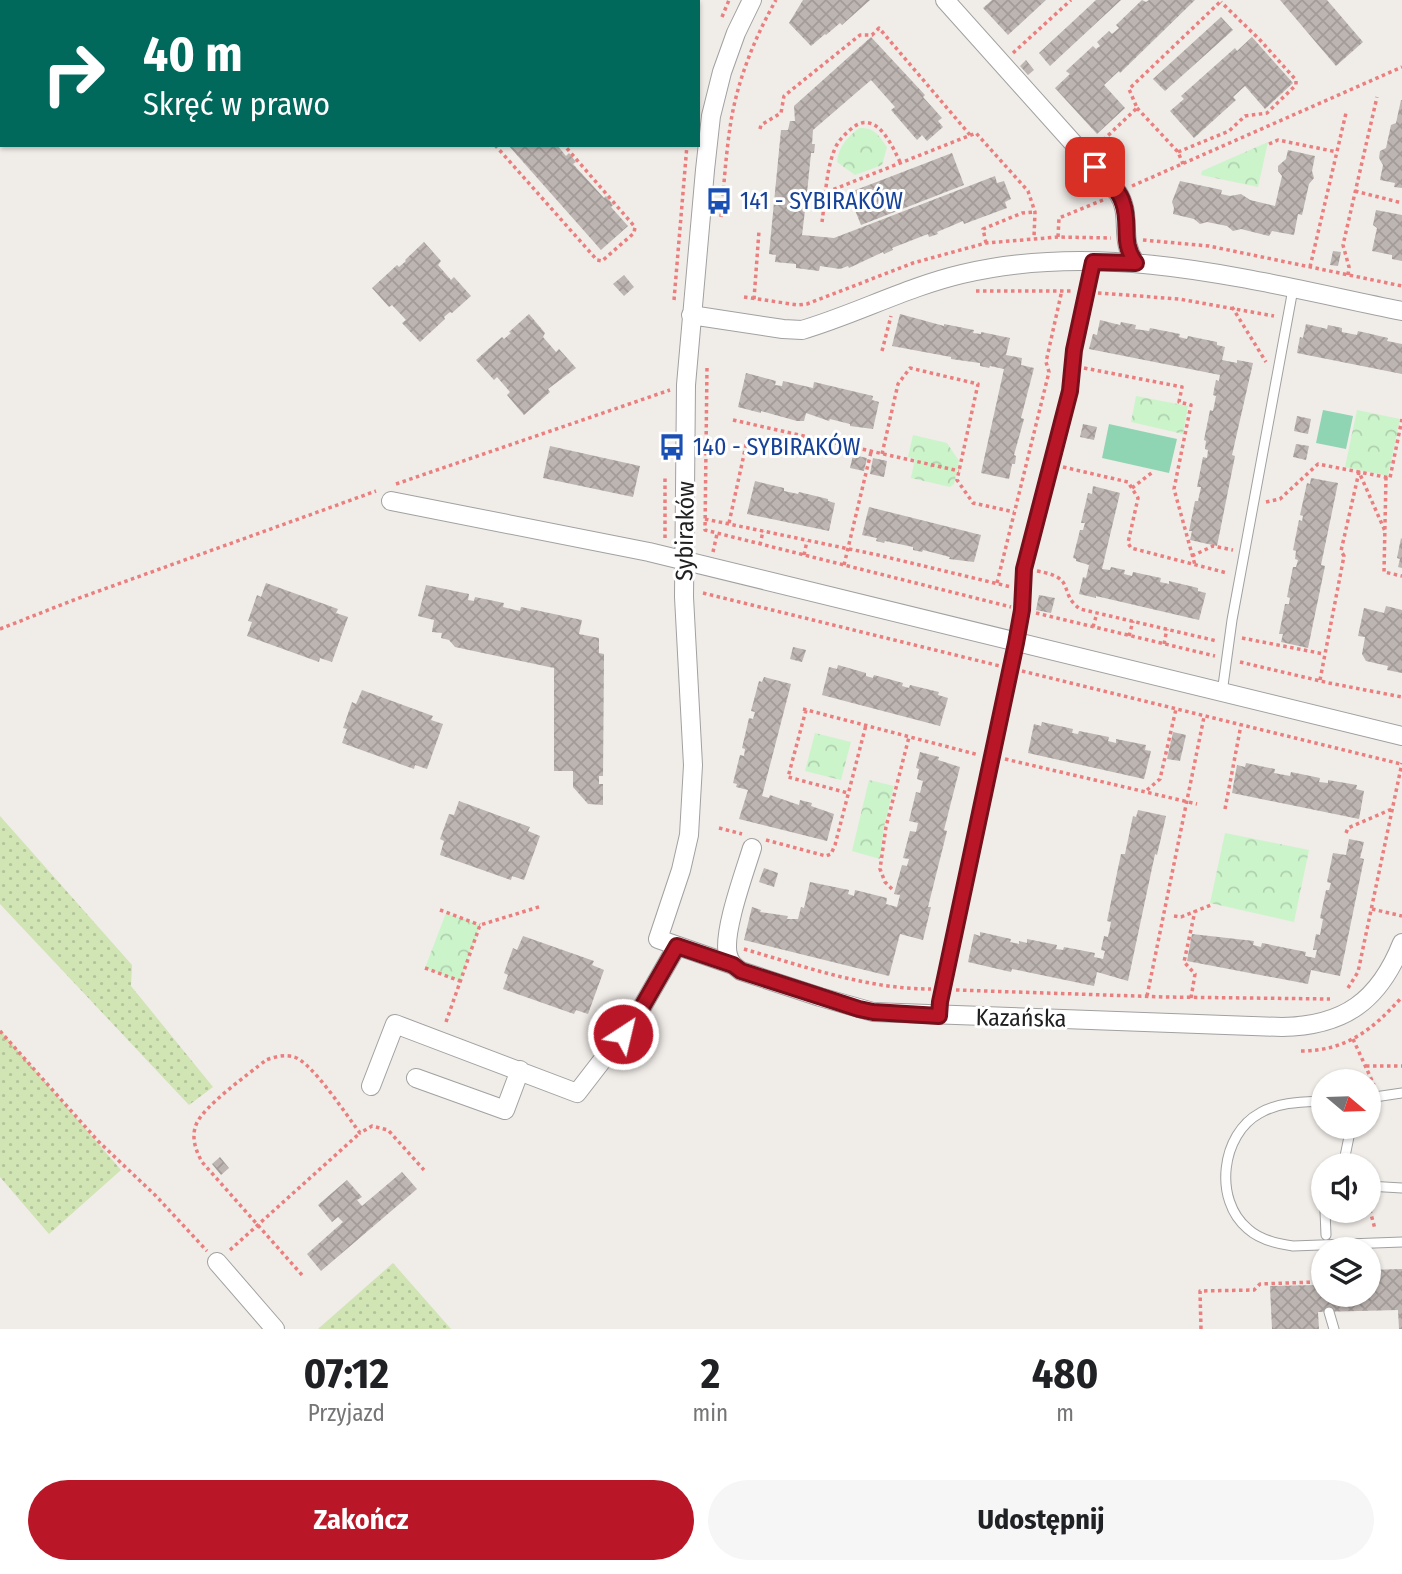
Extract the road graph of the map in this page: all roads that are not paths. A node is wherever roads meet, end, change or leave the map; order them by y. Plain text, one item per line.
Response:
1 (752, 0) edge
2 (945, 0) edge
3 (1125, 238) junction
4 (1101, 262) junction
5 (1136, 263) junction
6 (1293, 289) junction
7 (1402, 311) edge
8 (691, 315) junction
9 (386, 493) road end
10 (685, 561) junction
11 (1016, 643) junction
12 (1222, 693) junction
13 (1402, 736) edge
14 (751, 840) road end
15 (658, 939) joint
16 (1402, 943) edge
17 (677, 946) junction
18 (733, 965) junction
19 (939, 1016) junction
20 (520, 1070) junction
21 (416, 1078) dead end
22 (371, 1086) dead end
23 (1402, 1093) edge
24 (1381, 1096) edge
25 (1311, 1102) edge
26 (1381, 1187) edge
27 (1402, 1188) edge
28 (1326, 1223) edge
29 (1326, 1235) dead end
30 (1402, 1242) edge
31 (217, 1262) road end
32 (1329, 1312) dead end
33 (275, 1329) edge
34 (1334, 1329) edge

1 - 8 street, Sybiraków
2 - 3 street
3 - 4 street
3 - 5 street
4 - 5 street
4 - 8 street
4 - 11 lane
5 - 6 street
6 - 7 street
6 - 12 lane
8 - 10 street, Sybiraków
9 - 10 street
10 - 11 street
10 - 15 street, Sybiraków
11 - 12 street
11 - 19 lane
12 - 13 street
14 - 18 street
15 - 17 street, Kazańska
16 - 19 street, Kazańska
17 - 18 street, Kazańska
17 - 20 street
18 - 19 street, Kazańska
20 - 21 street
20 - 22 street
23 - 24 lane
25 - 30 lane
26 - 27 lane
28 - 29 lane
31 - 33 street
32 - 34 lane

